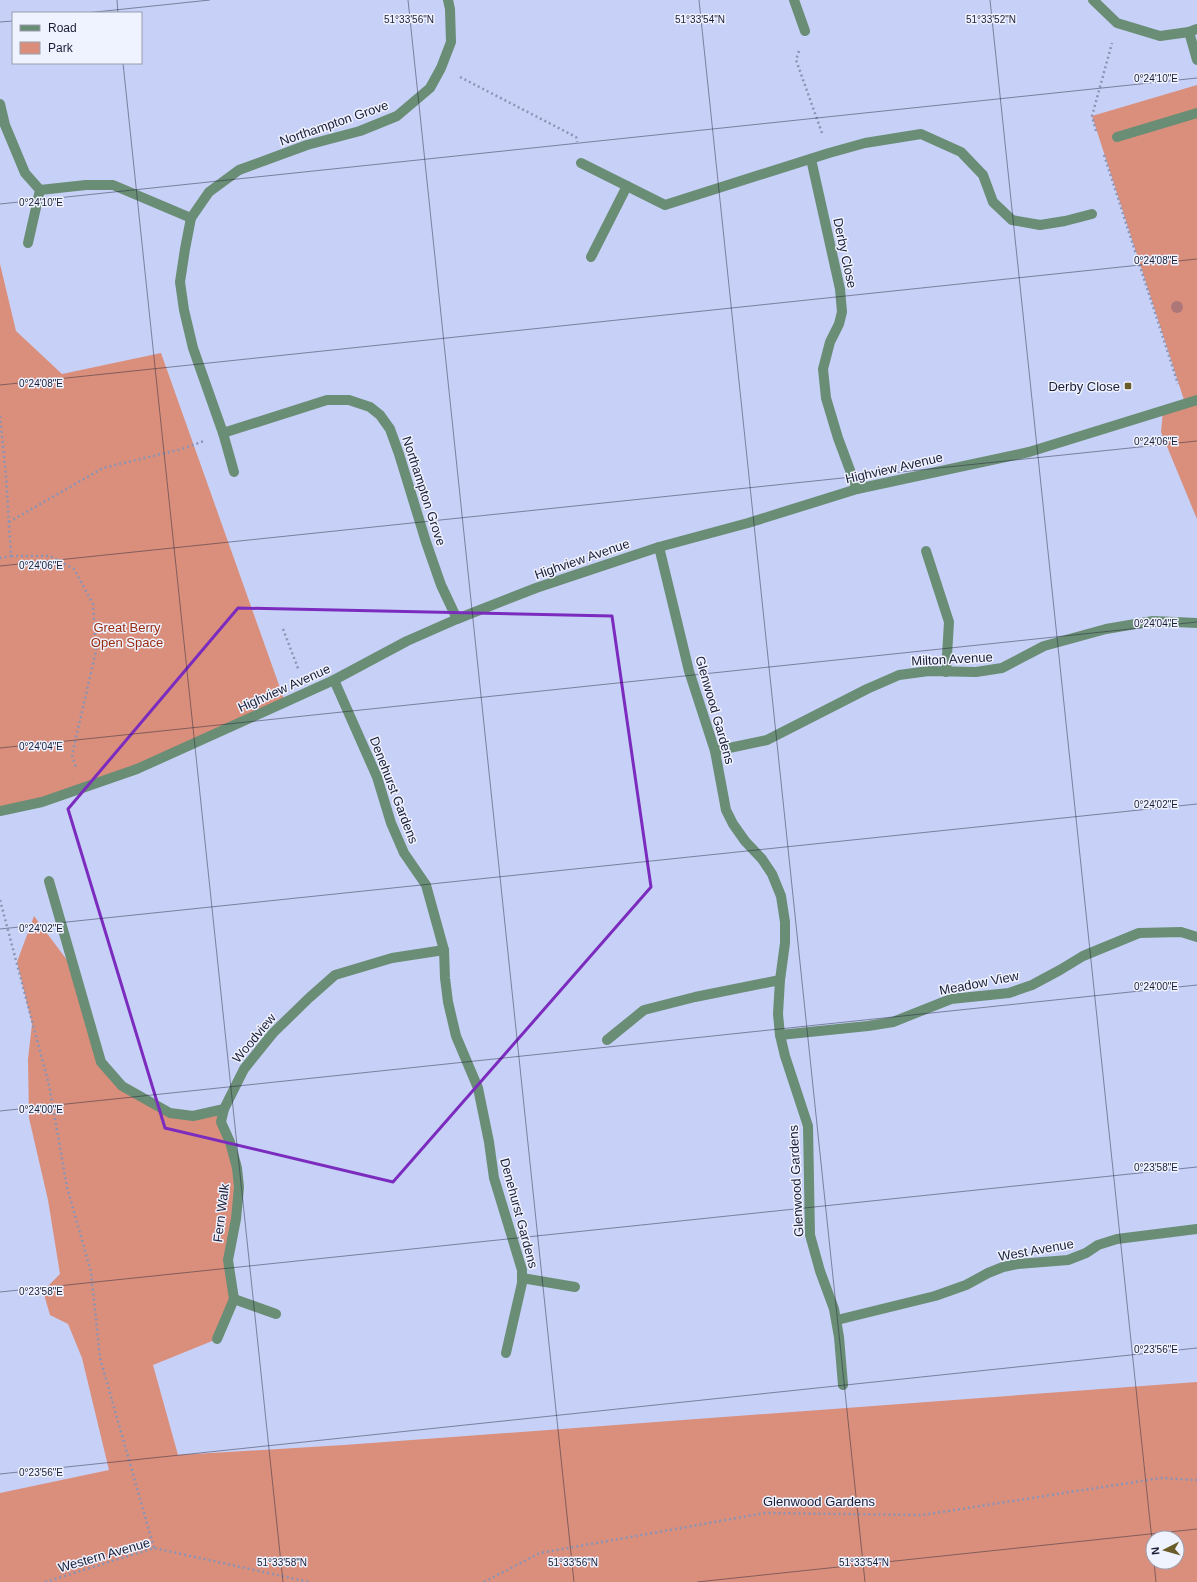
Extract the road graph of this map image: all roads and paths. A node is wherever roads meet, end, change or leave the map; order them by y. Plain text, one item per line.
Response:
1 (448, 0) edge
2 (794, 0) edge
3 (1094, 0) edge
4 (1117, 23) junction
5 (1193, 30) edge
6 (805, 31) joint
7 (1197, 60) edge
8 (441, 68) junction
9 (0, 104) edge
10 (1197, 113) edge
11 (1096, 131) dead end
12 (1117, 137) dead end
13 (829, 153) junction
14 (1104, 154) dead end
15 (812, 159) junction
16 (581, 163) joint
17 (627, 186) junction
18 (40, 190) junction
19 (1092, 214) dead end
20 (191, 218) junction
21 (28, 243) dead end
22 (591, 257) dead end
23 (1197, 400) edge
24 (1185, 403) junction
25 (0, 416) edge
26 (223, 433) junction
27 (234, 472) dead end
28 (857, 489) junction
29 (9, 522) junction
30 (659, 547) junction
31 (926, 551) dead end
32 (11, 556) junction
33 (0, 558) edge
34 (457, 619) junction
35 (1197, 623) edge
36 (283, 629) dead end
37 (946, 672) junction
38 (334, 680) junction
39 (307, 692) junction
40 (715, 750) junction
41 (90, 785) junction
42 (0, 810) edge
43 (49, 881) dead end
44 (0, 900) edge
45 (1197, 937) edge
46 (444, 950) junction
47 (780, 980) junction
48 (780, 1035) junction
49 (607, 1040) dead end
50 (224, 1109) junction
51 (1197, 1229) edge
52 (522, 1278) junction
53 (575, 1287) dead end
54 (234, 1299) junction
55 (276, 1314) dead end
56 (837, 1320) junction
57 (217, 1339) dead end
58 (506, 1353) dead end
59 (843, 1384) dead end
60 (1197, 1480) edge
61 (154, 1548) junction
62 (45, 1582) edge
63 (310, 1582) edge
64 (484, 1582) edge

1 - 8 street, Northampton Grove
2 - 6 street
3 - 4 street
4 - 5 street
4 - 11 path
5 - 7 street
6 - 13 path
8 - 16 path
8 - 20 street, Northampton Grove
9 - 18 street
10 - 12 street
13 - 15 street
13 - 19 street
14 - 24 path
15 - 17 street
15 - 28 street, Derby Close
16 - 17 street
17 - 22 street
18 - 20 street
18 - 21 street
20 - 26 street, Northampton Grove
23 - 24 street, Highview Avenue
24 - 28 street, Highview Avenue
25 - 29 path
26 - 27 street, Northampton Grove
26 - 29 path
26 - 34 street, Northampton Grove
28 - 30 street, Highview Avenue
29 - 32 path
30 - 34 street, Highview Avenue
30 - 40 street, Glenwood Gardens
31 - 37 street
32 - 33 path
32 - 41 path
34 - 38 street, Highview Avenue
35 - 37 street, Milton Avenue
36 - 39 path
37 - 40 street, Milton Avenue
38 - 39 street, Highview Avenue
38 - 46 street, Denehurst Gardens
39 - 41 street, Highview Avenue
40 - 47 street, Glenwood Gardens
41 - 42 street, Highview Avenue
43 - 50 street
44 - 61 path
45 - 48 street, Meadow View
46 - 50 street, Woodview
46 - 52 street, Denehurst Gardens
47 - 48 street, Glenwood Gardens
47 - 49 street
48 - 56 street, Glenwood Gardens
50 - 54 street, Fern Walk
51 - 56 street, West Avenue
52 - 53 street, Denehurst Gardens
52 - 58 street, Denehurst Gardens
54 - 55 street
54 - 57 street
56 - 59 street, Glenwood Gardens
60 - 64 path, Glenwood Gardens
61 - 62 path, Western Avenue
61 - 63 path, Western Avenue

